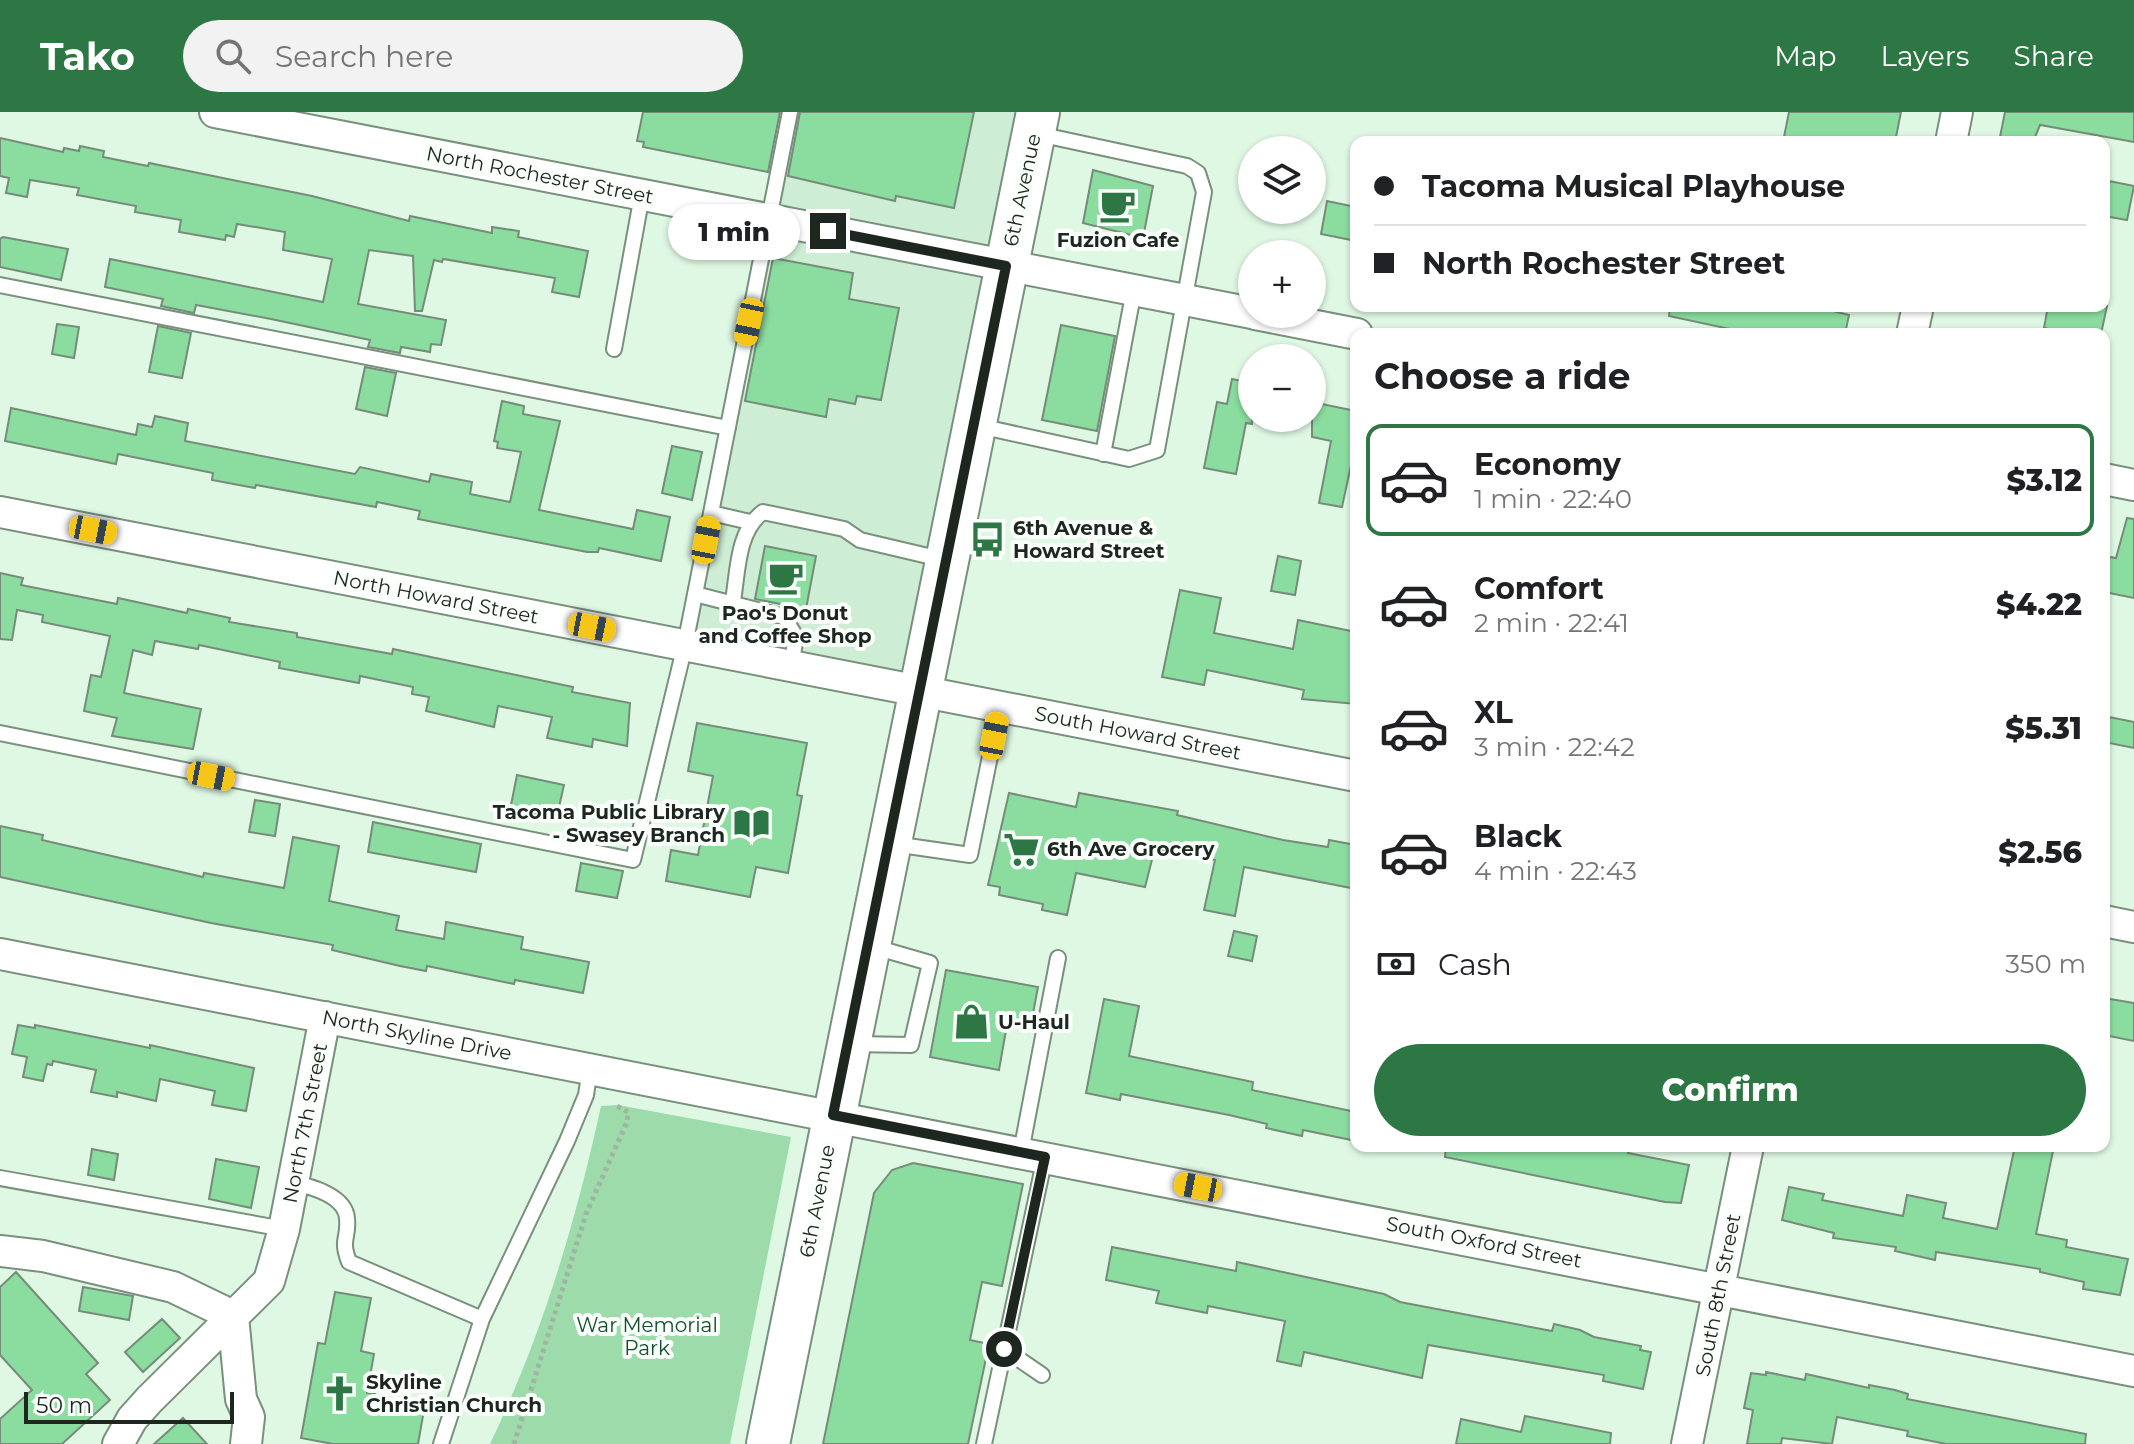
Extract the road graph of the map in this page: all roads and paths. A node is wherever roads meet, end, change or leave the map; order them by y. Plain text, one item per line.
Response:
1 (215, 112) edge
2 (790, 112) edge
3 (1957, 112) edge
4 (1035, 123) edge
5 (1952, 136) edge
6 (642, 195) junction
7 (769, 220) junction
8 (1006, 266) junction
9 (0, 285) edge
10 (1134, 290) junction
11 (1184, 300) junction
12 (1238, 311) edge
13 (1326, 328) edge
14 (1350, 333) edge
15 (614, 349) dead end
16 (974, 425) junction
17 (728, 428) junction
18 (1103, 454) junction
19 (2110, 480) edge
20 (2134, 485) edge
21 (0, 512) edge
22 (711, 513) junction
23 (750, 522) junction
24 (946, 561) junction
25 (695, 594) junction
26 (733, 601) junction
27 (685, 645) junction
28 (791, 666) junction
29 (920, 691) junction
30 (1000, 707) junction
31 (0, 733) edge
32 (1350, 775) edge
33 (889, 844) junction
34 (2110, 922) edge
35 (2134, 927) edge
36 (869, 945) junction
37 (0, 954) edge
38 (1058, 958) dead end
39 (325, 1017) junction
40 (849, 1044) junction
41 (590, 1068) junction
42 (628, 1112) dead end
43 (833, 1115) junction
44 (1747, 1152) edge
45 (1033, 1154) junction
46 (0, 1178) edge
47 (292, 1183) junction
48 (284, 1229) junction
49 (0, 1251) edge
50 (1719, 1288) junction
51 (233, 1316) junction
52 (482, 1319) junction
53 (1004, 1349) junction
54 (2134, 1371) edge
55 (1042, 1375) dead end
56 (118, 1444) edge
57 (246, 1444) edge
58 (441, 1444) edge
59 (514, 1444) edge
60 (768, 1444) edge
61 (984, 1444) edge
62 (1687, 1444) edge

1 - 6 street, North Rochester Street
2 - 7 lane
3 - 5 street
4 - 8 main road, 6th Avenue
4 - 11 lane
6 - 7 street, North Rochester Street
6 - 15 lane
7 - 8 street, North Rochester Street
7 - 17 lane
8 - 10 street, North Rochester Street
8 - 16 main road, 6th Avenue
9 - 17 lane
10 - 11 street, North Rochester Street
10 - 18 lane
11 - 12 street, North Rochester Street
11 - 18 lane
13 - 14 street, North Rochester Street
16 - 18 lane
16 - 24 main road, 6th Avenue
17 - 22 lane
19 - 20 street
21 - 27 street, North Howard Street
22 - 23 lane
22 - 25 lane
23 - 24 lane
23 - 26 lane
24 - 29 main road, 6th Avenue
25 - 26 lane
25 - 27 lane
26 - 28 lane
27 - 28 street, North Howard Street
27 - 31 lane
28 - 29 street, North Howard Street
29 - 30 street, South Howard Street
29 - 33 main road, 6th Avenue
30 - 32 street, South Howard Street
30 - 33 lane
33 - 36 main road, 6th Avenue
34 - 35 street
36 - 40 main road, 6th Avenue
36 - 40 lane
37 - 39 street, North Skyline Drive
38 - 45 lane
39 - 41 street, North Skyline Drive
39 - 47 street, North 7th Street
40 - 43 main road, 6th Avenue
41 - 43 street, North Skyline Drive
41 - 52 lane
42 - 59 path
43 - 45 street, South Oxford Street
43 - 60 main road, 6th Avenue
44 - 50 street, South 8th Street
45 - 50 street, South Oxford Street
45 - 53 lane
46 - 48 lane
47 - 48 street, North 7th Street
47 - 52 lane
48 - 51 street, North 7th Street
49 - 51 street
50 - 54 street, South Oxford Street
50 - 62 street, South 8th Street
51 - 56 street, North 7th Street
51 - 57 street
52 - 58 lane
53 - 55 lane
53 - 61 lane

